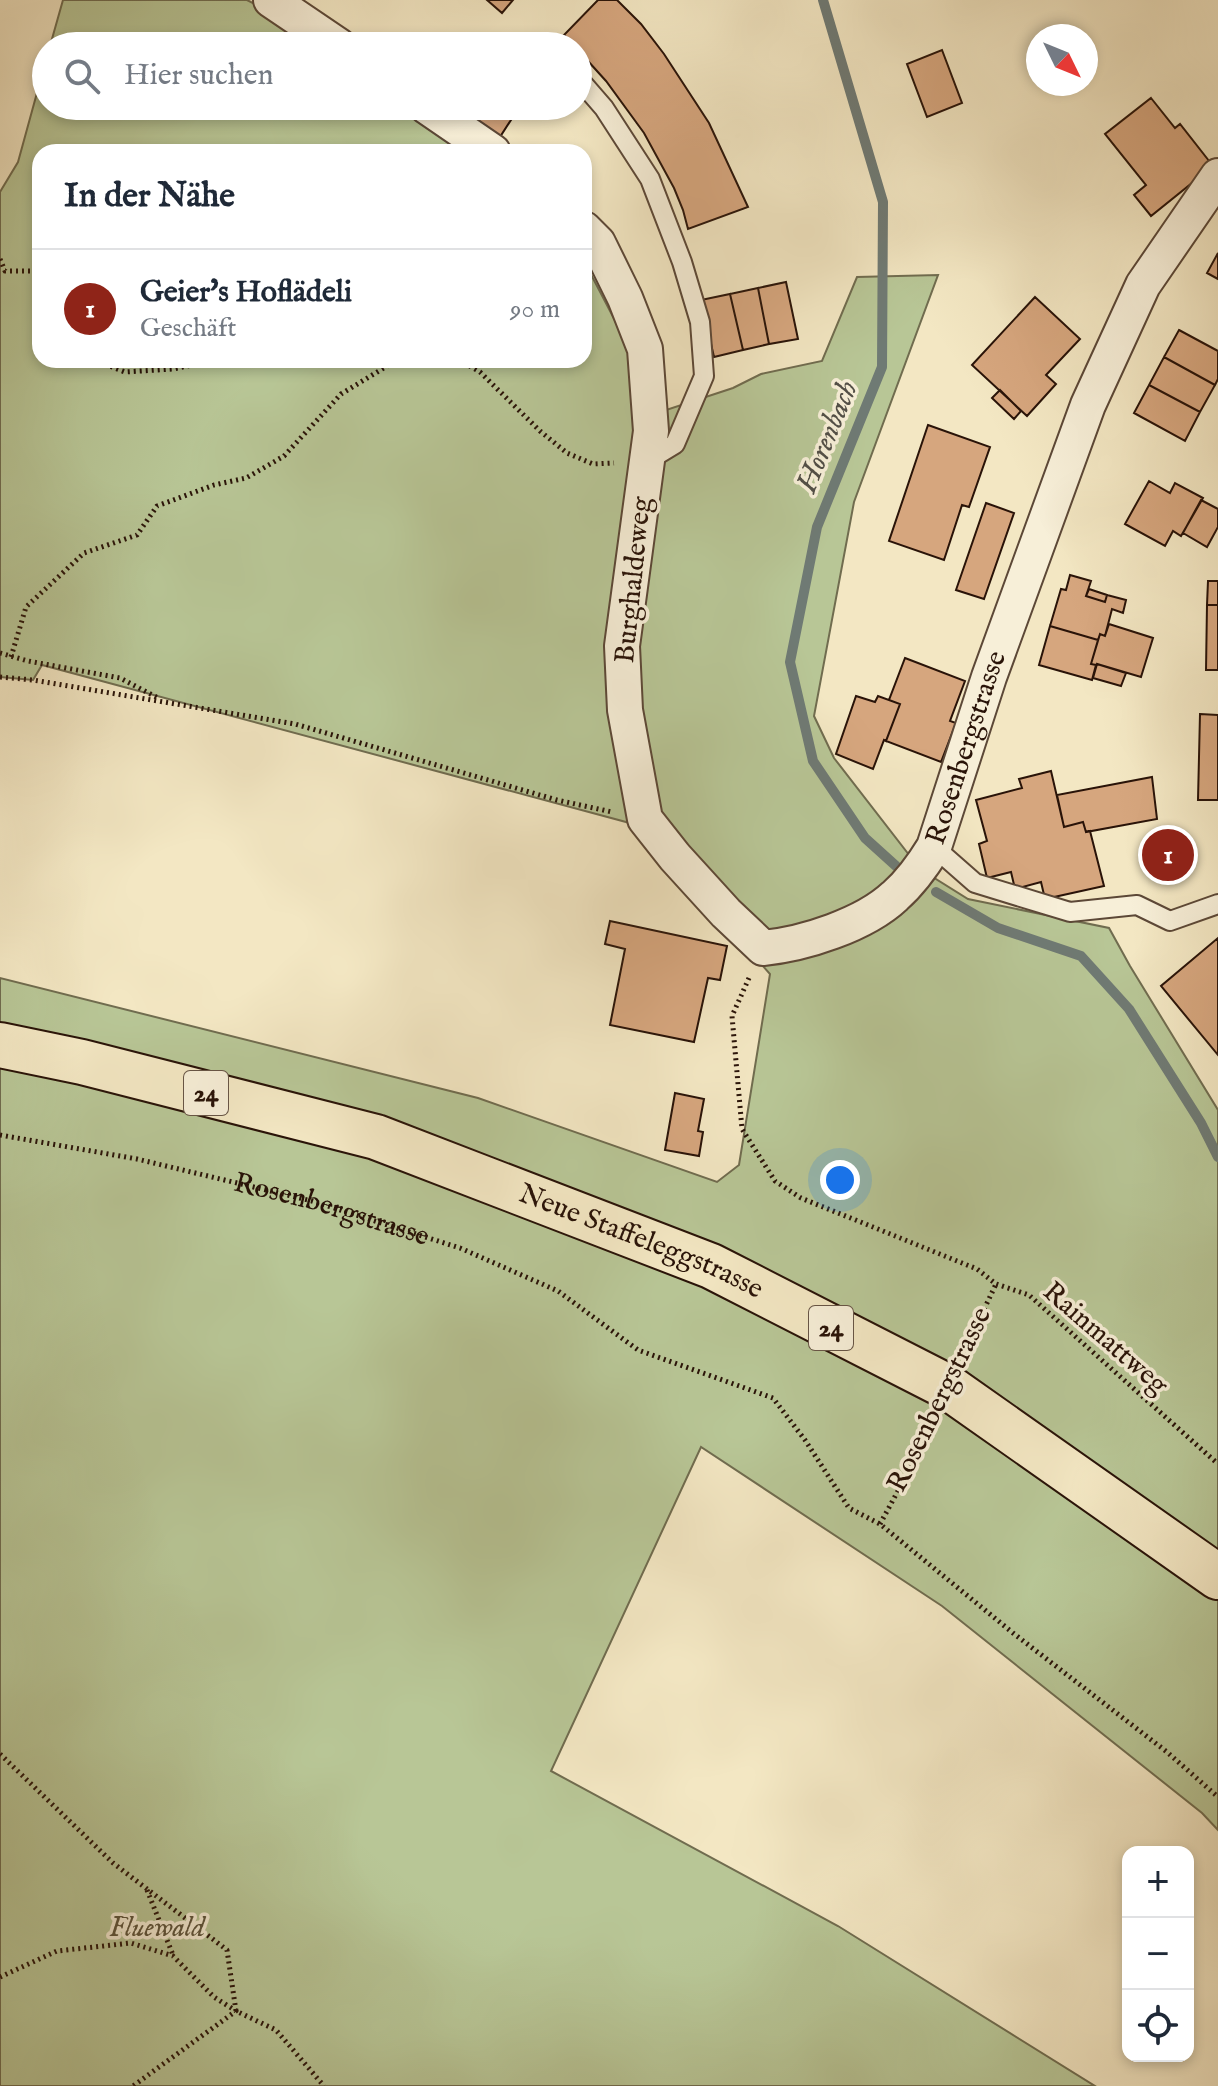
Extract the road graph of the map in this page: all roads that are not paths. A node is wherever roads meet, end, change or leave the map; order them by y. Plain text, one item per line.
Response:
1 (271, 0) edge
2 (318, 32) edge
3 (592, 94) edge
4 (446, 120) edge
5 (481, 144) edge
6 (1218, 176) edge
7 (592, 237) edge
8 (647, 461) junction
9 (934, 847) junction
10 (1218, 904) edge
11 (763, 948) joint
12 (0, 1045) edge
13 (1218, 1577) edge

1 - 2 street
3 - 8 lane
4 - 5 street
6 - 9 street, Rosenbergstrasse
7 - 8 street, Burghaldeweg
8 - 11 street, Burghaldeweg
9 - 10 lane
9 - 11 street, Rosenbergstrasse
12 - 13 main road, Neue Staffeleggstrasse / 24

